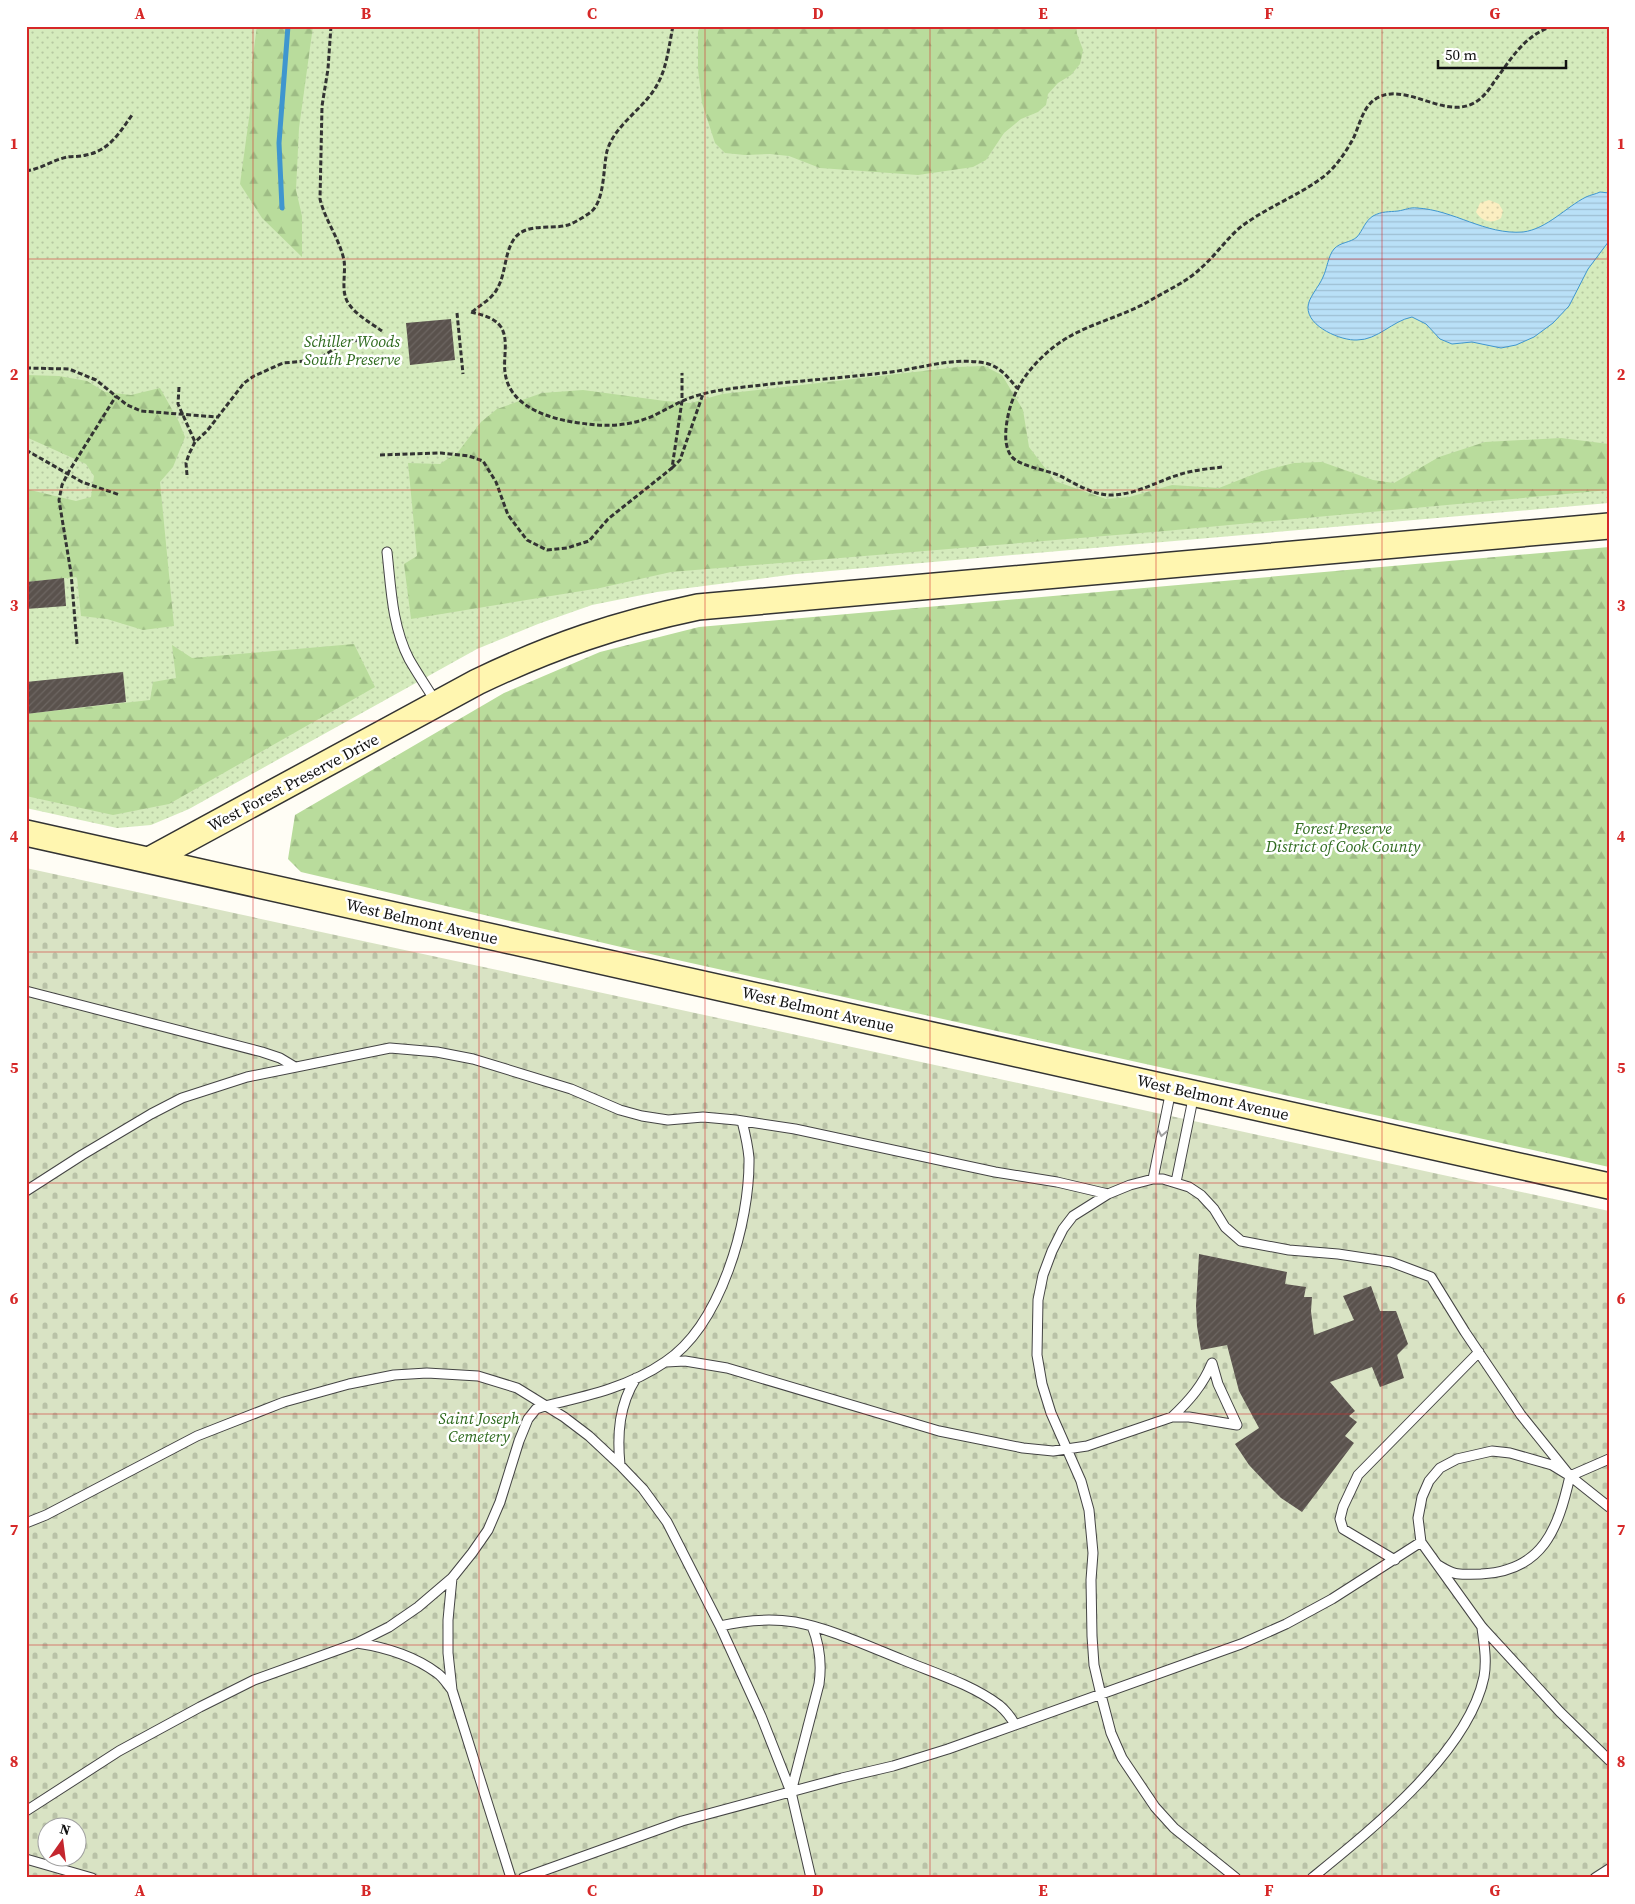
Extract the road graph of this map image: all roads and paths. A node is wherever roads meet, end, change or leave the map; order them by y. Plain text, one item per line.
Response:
1 (332, 26) edge
2 (672, 26) edge
3 (1554, 26) edge
4 (132, 115) dead end
5 (26, 171) edge
6 (456, 313) dead end
7 (382, 331) dead end
8 (378, 340) dead end
9 (26, 368) edge
10 (682, 373) dead end
11 (463, 374) dead end
12 (179, 387) dead end
13 (1016, 388) junction
14 (704, 393) junction
15 (116, 396) junction
16 (682, 401) junction
17 (184, 415) junction
18 (218, 417) junction
19 (195, 442) junction
20 (26, 450) edge
21 (380, 456) dead end
22 (1222, 467) dead end
23 (672, 468) junction
24 (68, 473) junction
25 (187, 475) dead end
26 (120, 495) dead end
27 (1609, 526) edge
28 (387, 552) dead end
29 (78, 644) dead end
30 (437, 704) junction
31 (26, 833) edge
32 (149, 860) junction
33 (26, 991) edge
34 (295, 1067) junction
35 (1183, 1090) junction
36 (742, 1121) junction
37 (1153, 1179) junction
38 (1176, 1182) junction
39 (1609, 1186) edge
40 (26, 1191) edge
41 (1108, 1194) junction
42 (1479, 1352) junction
43 (666, 1362) junction
44 (636, 1378) junction
45 (545, 1406) junction
46 (1172, 1417) junction
47 (1068, 1450) junction
48 (1609, 1459) edge
49 (620, 1465) junction
50 (1570, 1476) junction
51 (1609, 1507) edge
52 (26, 1523) edge
53 (1421, 1542) junction
54 (1395, 1560) junction
55 (1434, 1564) junction
56 (452, 1578) junction
57 (720, 1626) junction
58 (812, 1626) junction
59 (1482, 1627) junction
60 (357, 1643) junction
61 (452, 1690) junction
62 (1101, 1695) junction
63 (1015, 1725) junction
64 (1609, 1760) edge
65 (791, 1792) junction
66 (26, 1811) edge
67 (26, 1859) edge
68 (1609, 1869) edge
69 (92, 1878) edge
70 (511, 1878) edge
71 (523, 1878) edge
72 (811, 1878) edge
73 (1236, 1878) edge
74 (1312, 1878) edge
75 (1595, 1878) edge

1 - 7 path
2 - 16 path
3 - 13 path
4 - 5 path
6 - 11 path
8 - 18 path
9 - 15 path
10 - 16 path
12 - 17 path
13 - 14 path
13 - 22 path
14 - 16 path
14 - 23 path
15 - 17 path
15 - 24 path
16 - 23 path
17 - 18 path
17 - 19 path
18 - 19 path
19 - 25 path
20 - 24 path
21 - 23 path
24 - 26 path
24 - 29 path
27 - 30 main road, West Forest Preserve Drive
28 - 30 lane
30 - 32 main road, West Forest Preserve Drive
31 - 32 main road, West Belmont Avenue
32 - 35 main road, West Belmont Avenue
33 - 34 lane
34 - 36 lane
34 - 40 lane
35 -> 37 lane
35 - 38 lane
35 - 39 main road, West Belmont Avenue
36 - 41 lane
36 - 43 lane
37 - 38 lane
37 - 41 lane
38 - 42 lane
41 - 47 lane
42 - 50 lane
42 - 54 lane
43 - 44 lane
43 - 47 lane
44 - 45 lane
44 - 49 lane
45 - 49 lane
45 - 52 lane
45 - 56 lane
46 - 46 lane
46 - 47 lane
47 - 62 lane
48 - 50 lane
49 - 57 lane
50 - 51 lane
50 - 53 lane
50 - 55 lane
53 - 54 lane
53 - 55 lane
54 - 62 lane
55 - 59 lane
56 - 60 lane
56 - 61 lane
57 - 58 lane
57 - 65 lane
58 - 63 lane
58 - 65 lane
59 - 64 lane
59 - 74 lane
60 - 61 lane
60 - 66 lane
61 - 70 lane
62 - 63 lane
62 - 73 lane
63 - 65 lane
65 - 71 lane
65 - 72 lane
67 - 69 lane
68 - 75 lane

